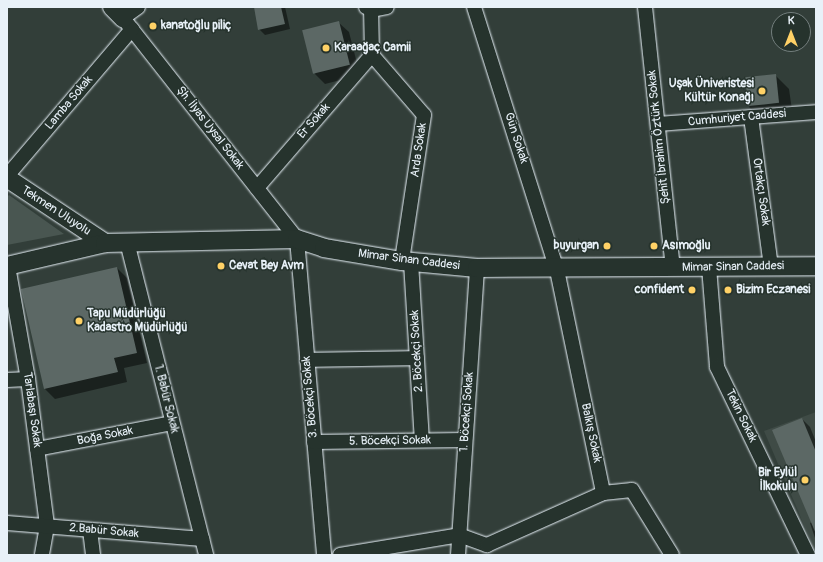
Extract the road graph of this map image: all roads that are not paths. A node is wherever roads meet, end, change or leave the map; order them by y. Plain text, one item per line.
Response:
1 (138, 7) edge
2 (387, 7) edge
3 (474, 7) edge
4 (645, 7) edge
5 (370, 8) edge
6 (122, 18) edge
7 (372, 55) junction
8 (816, 112) edge
9 (751, 117) junction
10 (658, 124) junction
11 (7, 177) edge
12 (257, 188) junction
13 (297, 239) junction
14 (127, 242) junction
15 (105, 243) junction
16 (407, 262) junction
17 (8, 266) edge
18 (771, 266) junction
19 (816, 266) edge
20 (673, 267) junction
21 (709, 267) junction
22 (477, 268) junction
23 (558, 270) junction
24 (417, 358) junction
25 (307, 360) junction
26 (28, 379) junction
27 (7, 380) edge
28 (172, 423) junction
29 (422, 440) junction
30 (465, 440) junction
31 (314, 442) junction
32 (37, 449) junction
33 (603, 494) junction
34 (7, 523) edge
35 (47, 526) junction
36 (90, 530) junction
37 (459, 535) junction
38 (202, 539) junction
39 (42, 555) edge
40 (93, 555) edge
41 (206, 555) edge
42 (324, 555) edge
43 (340, 555) edge
44 (458, 555) edge
45 (672, 555) edge
46 (808, 555) edge

1 - 6 street, Lamba Sokak
2 - 5 street
3 - 23 street, Gün Sokak
4 - 10 street, Şehit İbrahim Öztürk Sokak
5 - 7 street
6 - 11 street, Lamba Sokak
6 - 12 street, Şh. İlyas Uysal Sokak
7 - 12 street, Er Sokak
7 - 16 street, Arda Sokak
8 - 9 street, Cumhuriyet Caddesi
9 - 10 street, Cumhuriyet Caddesi
9 - 18 street, Ortakçı Sokak
10 - 20 street, Şehit İbrahim Öztürk Sokak
11 - 15 street, Tekmen Uluyolu
12 - 13 street, Şh. İlyas Uysal Sokak
13 - 14 street, Mimar Sinan Caddesi
13 - 16 street, Mimar Sinan Caddesi
13 - 25 street, 3. Böcekçi Sokak
14 - 15 street, Mimar Sinan Caddesi
14 - 28 street, 1. Babür Sokak
15 - 17 street, Mimar Sinan Caddesi
16 - 22 street, Mimar Sinan Caddesi
16 - 24 street, 2. Böcekçi Sokak
17 - 26 street, Tarlabaşı Sokak
18 - 19 street, Mimar Sinan Caddesi
18 - 21 street, Mimar Sinan Caddesi
20 - 21 street, Mimar Sinan Caddesi
20 - 23 street, Mimar Sinan Caddesi
21 - 46 street, Tekin Sokak
22 - 23 street, Mimar Sinan Caddesi
22 - 30 street, 1. Böcekçi Sokak
23 - 33 street, Balkış Sokak
24 - 25 street
24 - 29 street, 2. Böcekçi Sokak
25 - 31 street, 3. Böcekçi Sokak
26 - 27 street
26 - 32 street, Tarlabaşı Sokak
28 - 32 street, Boğa Sokak
28 - 38 street, 1. Babür Sokak
29 - 30 street, 5. Böcekçi Sokak
29 - 31 street, 5. Böcekçi Sokak
30 - 37 street, 1. Böcekçi Sokak
31 - 42 street, 3. Böcekçi Sokak
32 - 35 street, Tarlabaşı Sokak
33 - 37 street
33 - 45 street
34 - 35 street, 2.Babür Sokak
35 - 36 street, 2.Babür Sokak
35 - 39 street, Tarlabaşı Sokak
36 - 38 street, 2.Babür Sokak
36 - 40 street
37 - 43 street
37 - 44 street, 1. Böcekçi Sokak
38 - 41 street, 1. Babür Sokak

